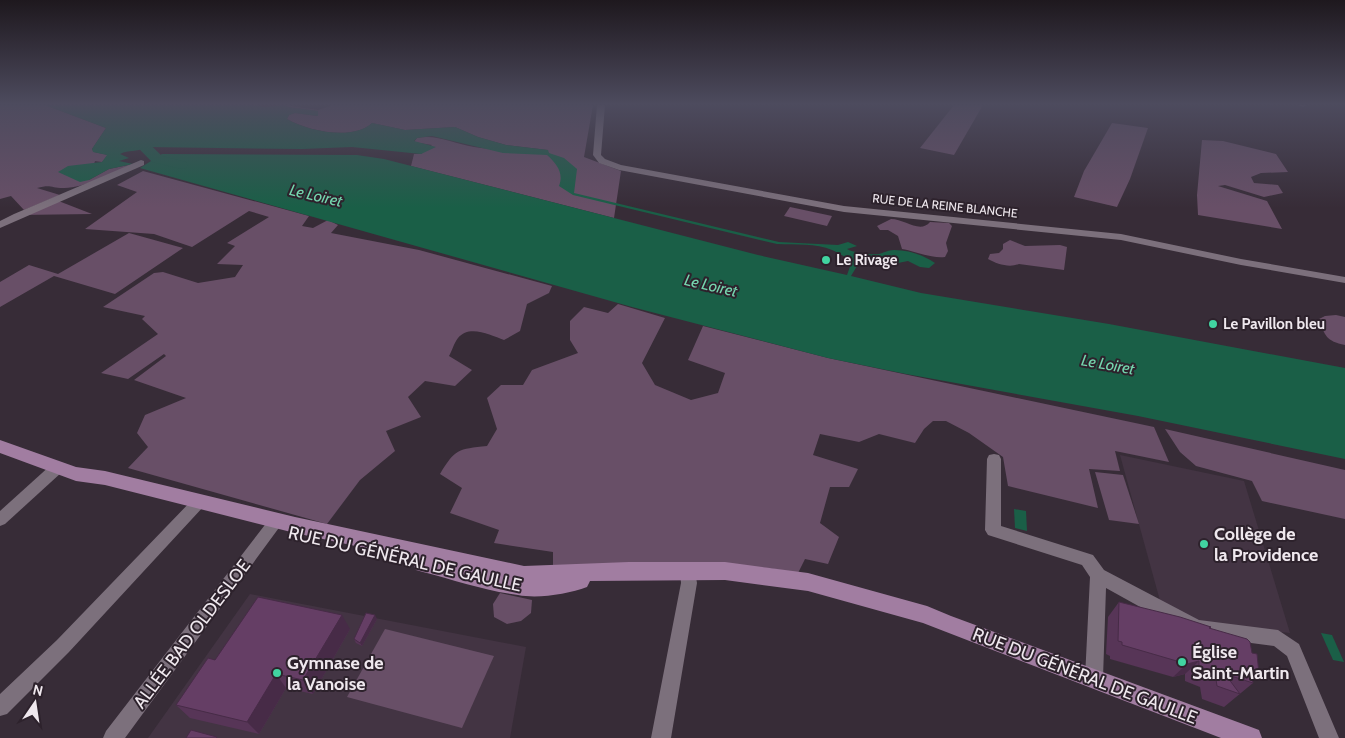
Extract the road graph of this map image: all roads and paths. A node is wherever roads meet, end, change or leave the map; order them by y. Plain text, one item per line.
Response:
1 (598, 139) edge
2 (141, 163) dead end
3 (0, 225) edge
4 (1345, 280) edge
5 (0, 446) edge
6 (994, 459) dead end
7 (57, 468) junction
8 (195, 506) junction
9 (0, 520) edge
10 (273, 524) junction
11 (688, 574) junction
12 (1098, 575) junction
13 (1094, 678) junction
14 (0, 707) edge
15 (113, 738) edge
16 (660, 738) edge
17 (1251, 738) edge
18 (1329, 738) edge

1 - 4 street, RUE DE LA REINE BLANCHE
2 - 3 street
5 - 7 main road, RUE DU GÉNÉRAL DE GAULLE
6 - 12 street
7 - 8 main road, RUE DU GÉNÉRAL DE GAULLE
7 - 9 street
8 - 10 main road, RUE DU GÉNÉRAL DE GAULLE
8 - 14 street
10 - 11 main road, RUE DU GÉNÉRAL DE GAULLE
10 - 15 street, ALLÉE BAD OLDESLOE
11 - 13 main road, RUE DU GÉNÉRAL DE GAULLE
11 - 16 street
12 - 13 street
12 - 18 street
13 - 17 main road, RUE DU GÉNÉRAL DE GAULLE

